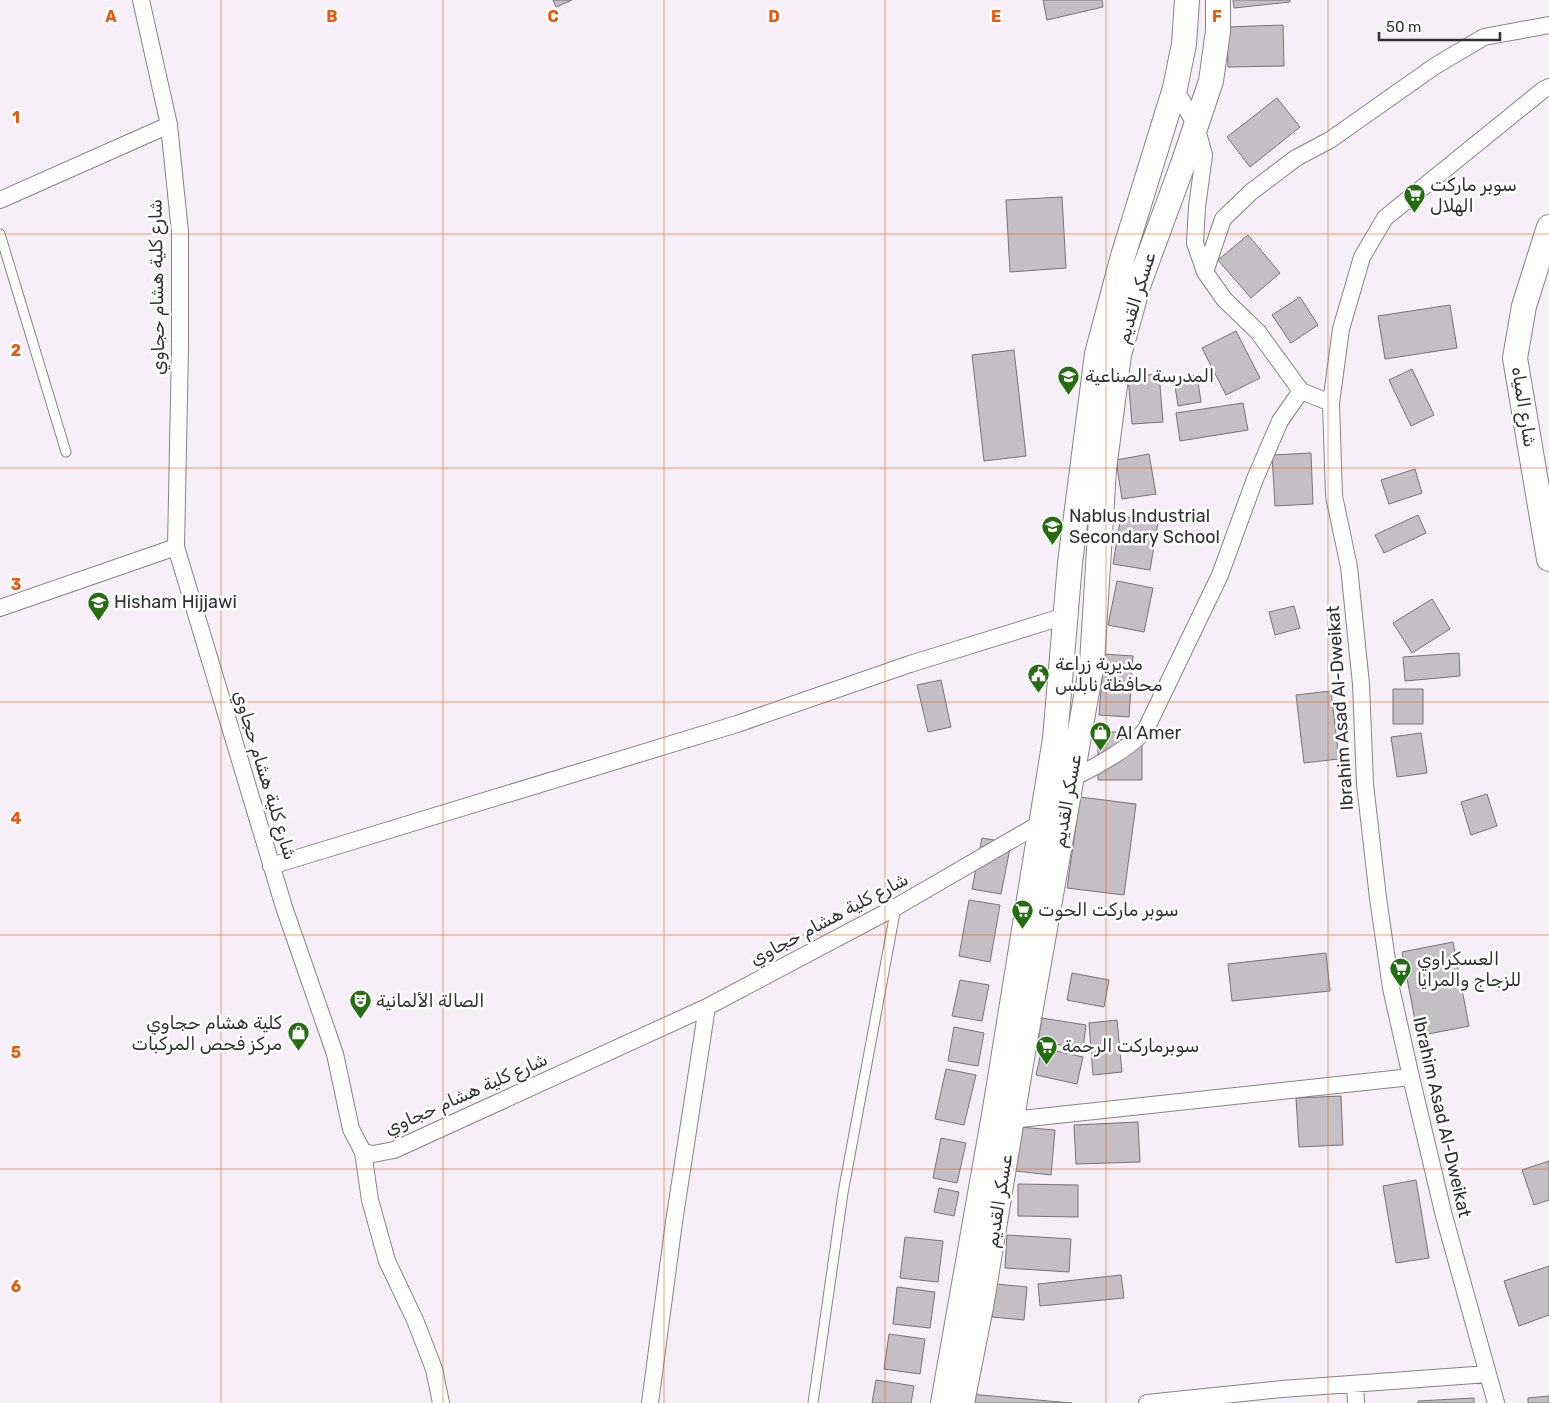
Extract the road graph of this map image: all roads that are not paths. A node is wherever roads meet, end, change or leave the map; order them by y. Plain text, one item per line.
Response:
1 (141, 0) edge
2 (1187, 0) edge
3 (1218, 0) edge
4 (1549, 25) edge
5 (1549, 87) edge
6 (1175, 88) junction
7 (169, 125) junction
8 (1196, 126) junction
9 (0, 200) edge
10 (1549, 227) edge
11 (0, 234) edge
12 (1205, 272) junction
13 (1301, 391) junction
14 (1331, 403) junction
15 (66, 452) dead end
16 (176, 547) junction
17 (1549, 559) edge
18 (0, 608) edge
19 (1066, 616) junction
20 (1071, 778) junction
21 (1047, 788) junction
22 (1065, 809) junction
23 (1041, 823) junction
24 (271, 866) junction
25 (896, 907) junction
26 (707, 1007) junction
27 (1411, 1077) junction
28 (1004, 1115) junction
29 (363, 1152) junction
30 (1488, 1374) junction
31 (1355, 1384) junction
32 (441, 1403) edge
33 (650, 1403) edge
34 (813, 1403) edge
35 (943, 1403) edge
36 (962, 1403) edge
37 (1147, 1403) edge
38 (1356, 1403) edge
39 (1496, 1403) edge

1 - 7 street, شارع كلية هشام حجاوي
2 - 6 street, عسكر القديم
3 - 8 street, عسكر القديم
4 - 12 street
5 - 14 street, Ibrahim Asad Al-Dweikat
6 - 8 street
6 - 19 street, عسكر القديم
7 - 9 street
7 - 16 street, شارع كلية هشام حجاوي
8 - 12 street
8 - 20 street, عسكر القديم
10 - 17 street, شارع المياه
11 - 15 lane
12 - 13 street
13 - 14 street
13 - 20 street
14 - 27 street, Ibrahim Asad Al-Dweikat
16 - 18 street
16 - 24 street, شارع كلية هشام حجاوي
19 - 21 street, عسكر القديم
19 - 24 street
20 - 21 street
20 - 22 street, عسكر القديم
21 - 23 street, عسكر القديم
22 - 23 street, شارع كلية هشام حجاوي
22 - 28 street, عسكر القديم
23 - 25 street, شارع كلية هشام حجاوي
23 - 28 street, عسكر القديم
24 - 29 street, شارع كلية هشام حجاوي
25 - 26 street, شارع كلية هشام حجاوي
25 - 34 lane
26 - 29 street, شارع كلية هشام حجاوي
26 - 33 street
27 - 28 street
27 - 30 street, Ibrahim Asad Al-Dweikat
28 - 35 street, عسكر القديم
28 - 36 street, عسكر القديم
29 - 32 street
30 - 31 street
30 - 39 street, Ibrahim Asad Al-Dweikat
31 - 37 street
31 - 38 street

